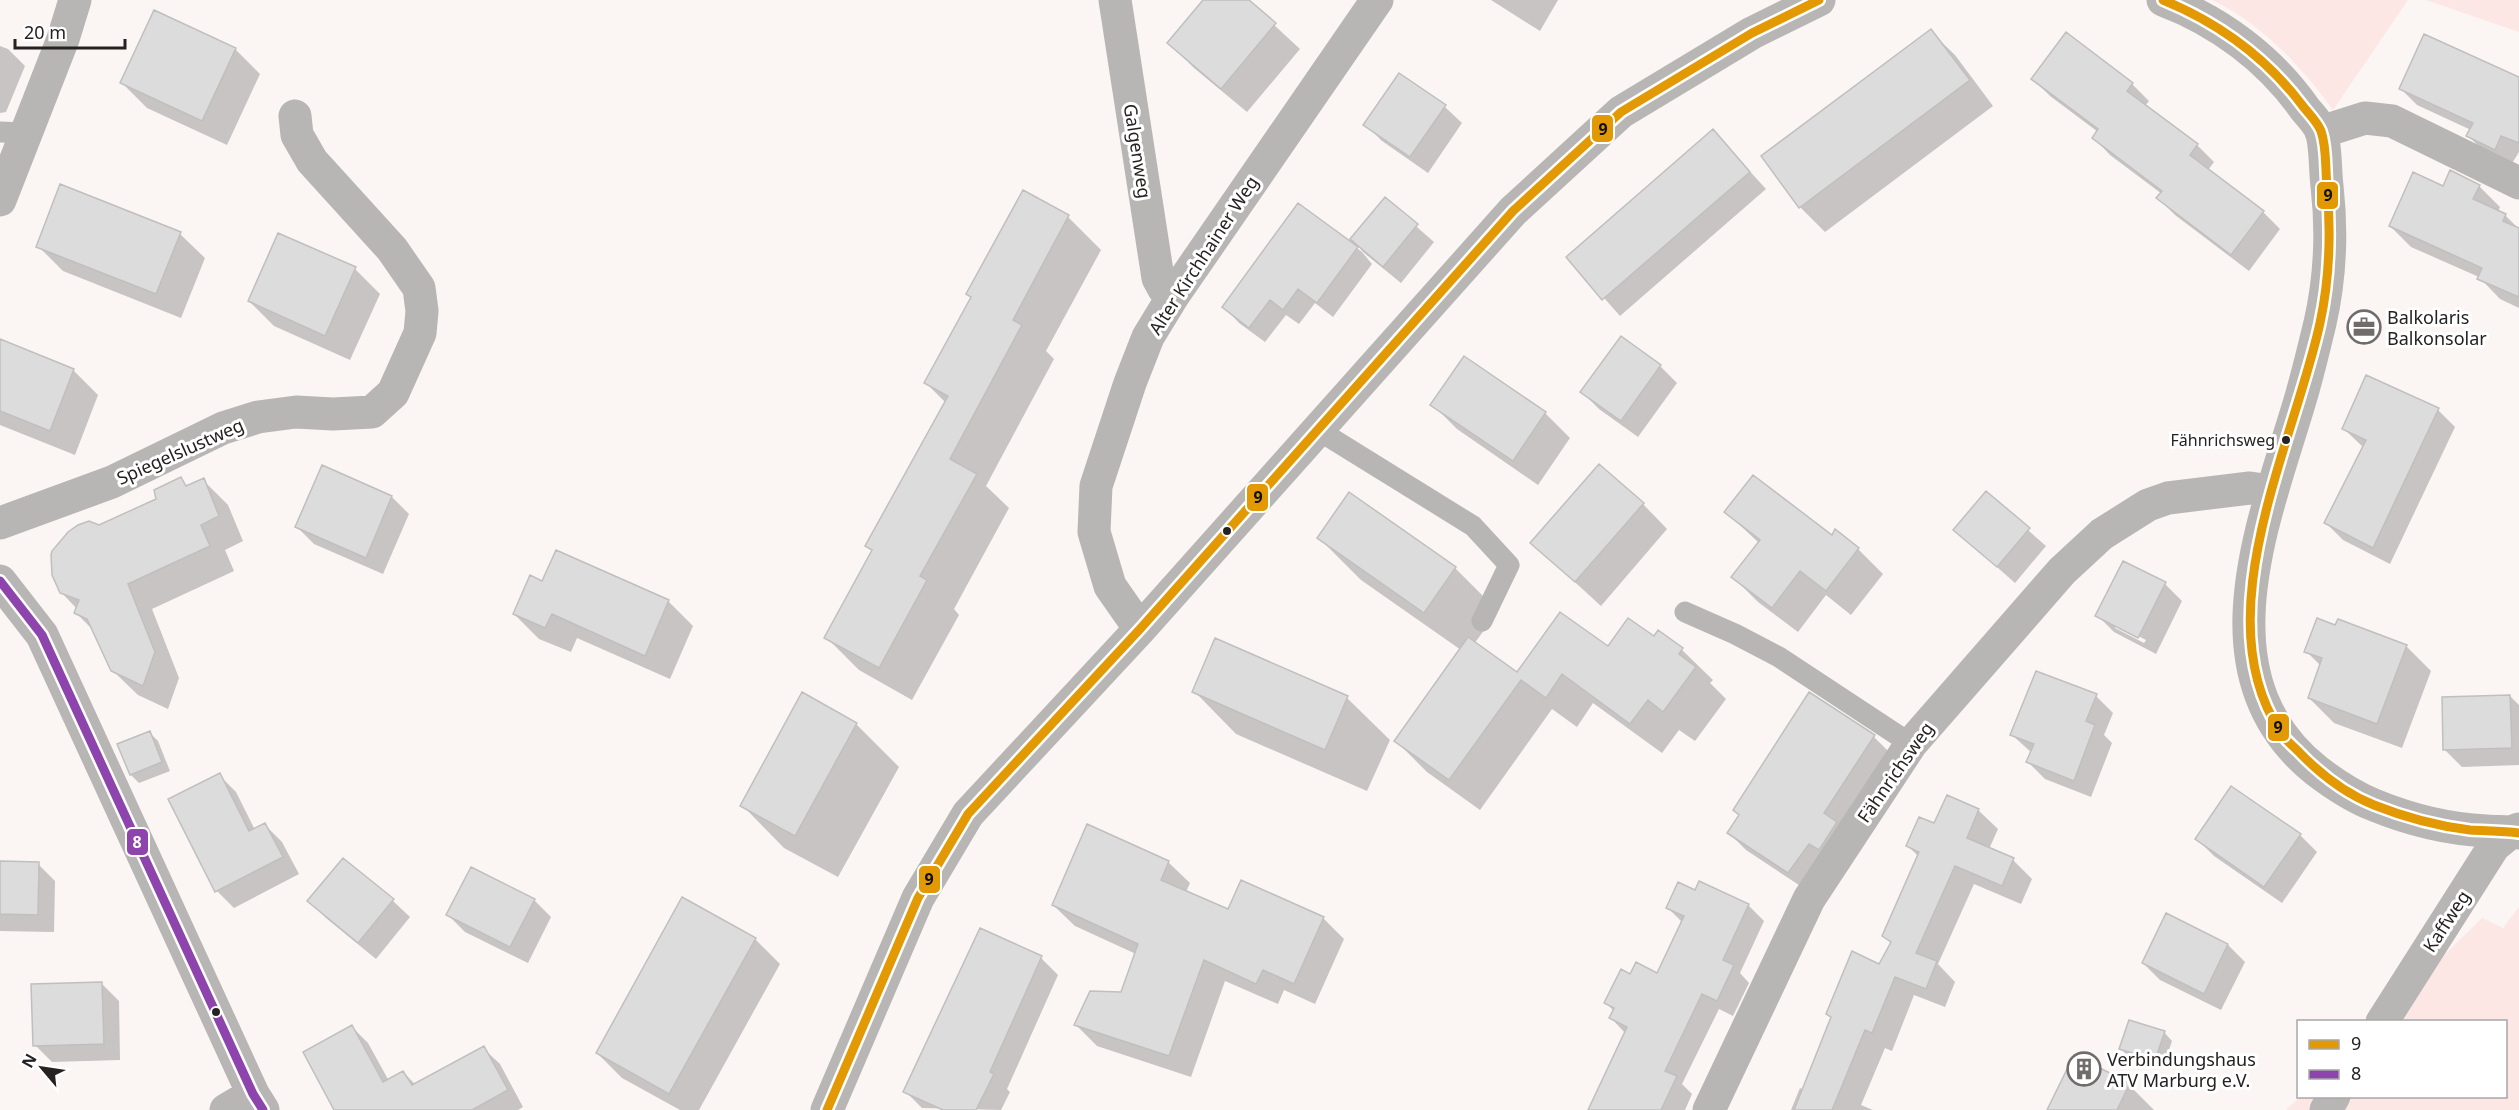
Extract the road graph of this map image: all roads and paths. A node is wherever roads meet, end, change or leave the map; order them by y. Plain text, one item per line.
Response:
1 (75, 0) edge
2 (1115, 0) edge
3 (1377, 0) edge
4 (1819, 0) edge
5 (2163, 0) edge
6 (295, 116) dead end
7 (13, 132) edge
8 (2321, 132) junction
9 (2519, 183) edge
10 (0, 200) edge
11 (1173, 296) junction
12 (1318, 430) junction
13 (2270, 491) junction
14 (0, 523) edge
15 (0, 580) edge
16 (1685, 612) dead end
17 (1482, 621) dead end
18 (1140, 629) junction
19 (1911, 744) junction
20 (2516, 831) edge
21 (2383, 1020) edge
22 (247, 1105) edge
23 (827, 1110) edge
24 (1709, 1110) edge

1 - 7 street
2 - 11 street, Galgenweg
3 - 11 street, Alter Kirchhainer Weg
4 - 12 street
5 - 8 street
6 - 14 street, Spiegelslustweg
7 - 10 street
8 - 9 street
8 - 13 street
11 - 18 street, Alter Kirchhainer Weg
12 - 17 lane
12 - 18 street
13 - 19 street, Fähnrichsweg
13 - 20 street
15 - 22 street
16 - 19 lane
18 - 23 street
19 - 24 street, Fähnrichsweg
20 - 21 street, Kaffweg

